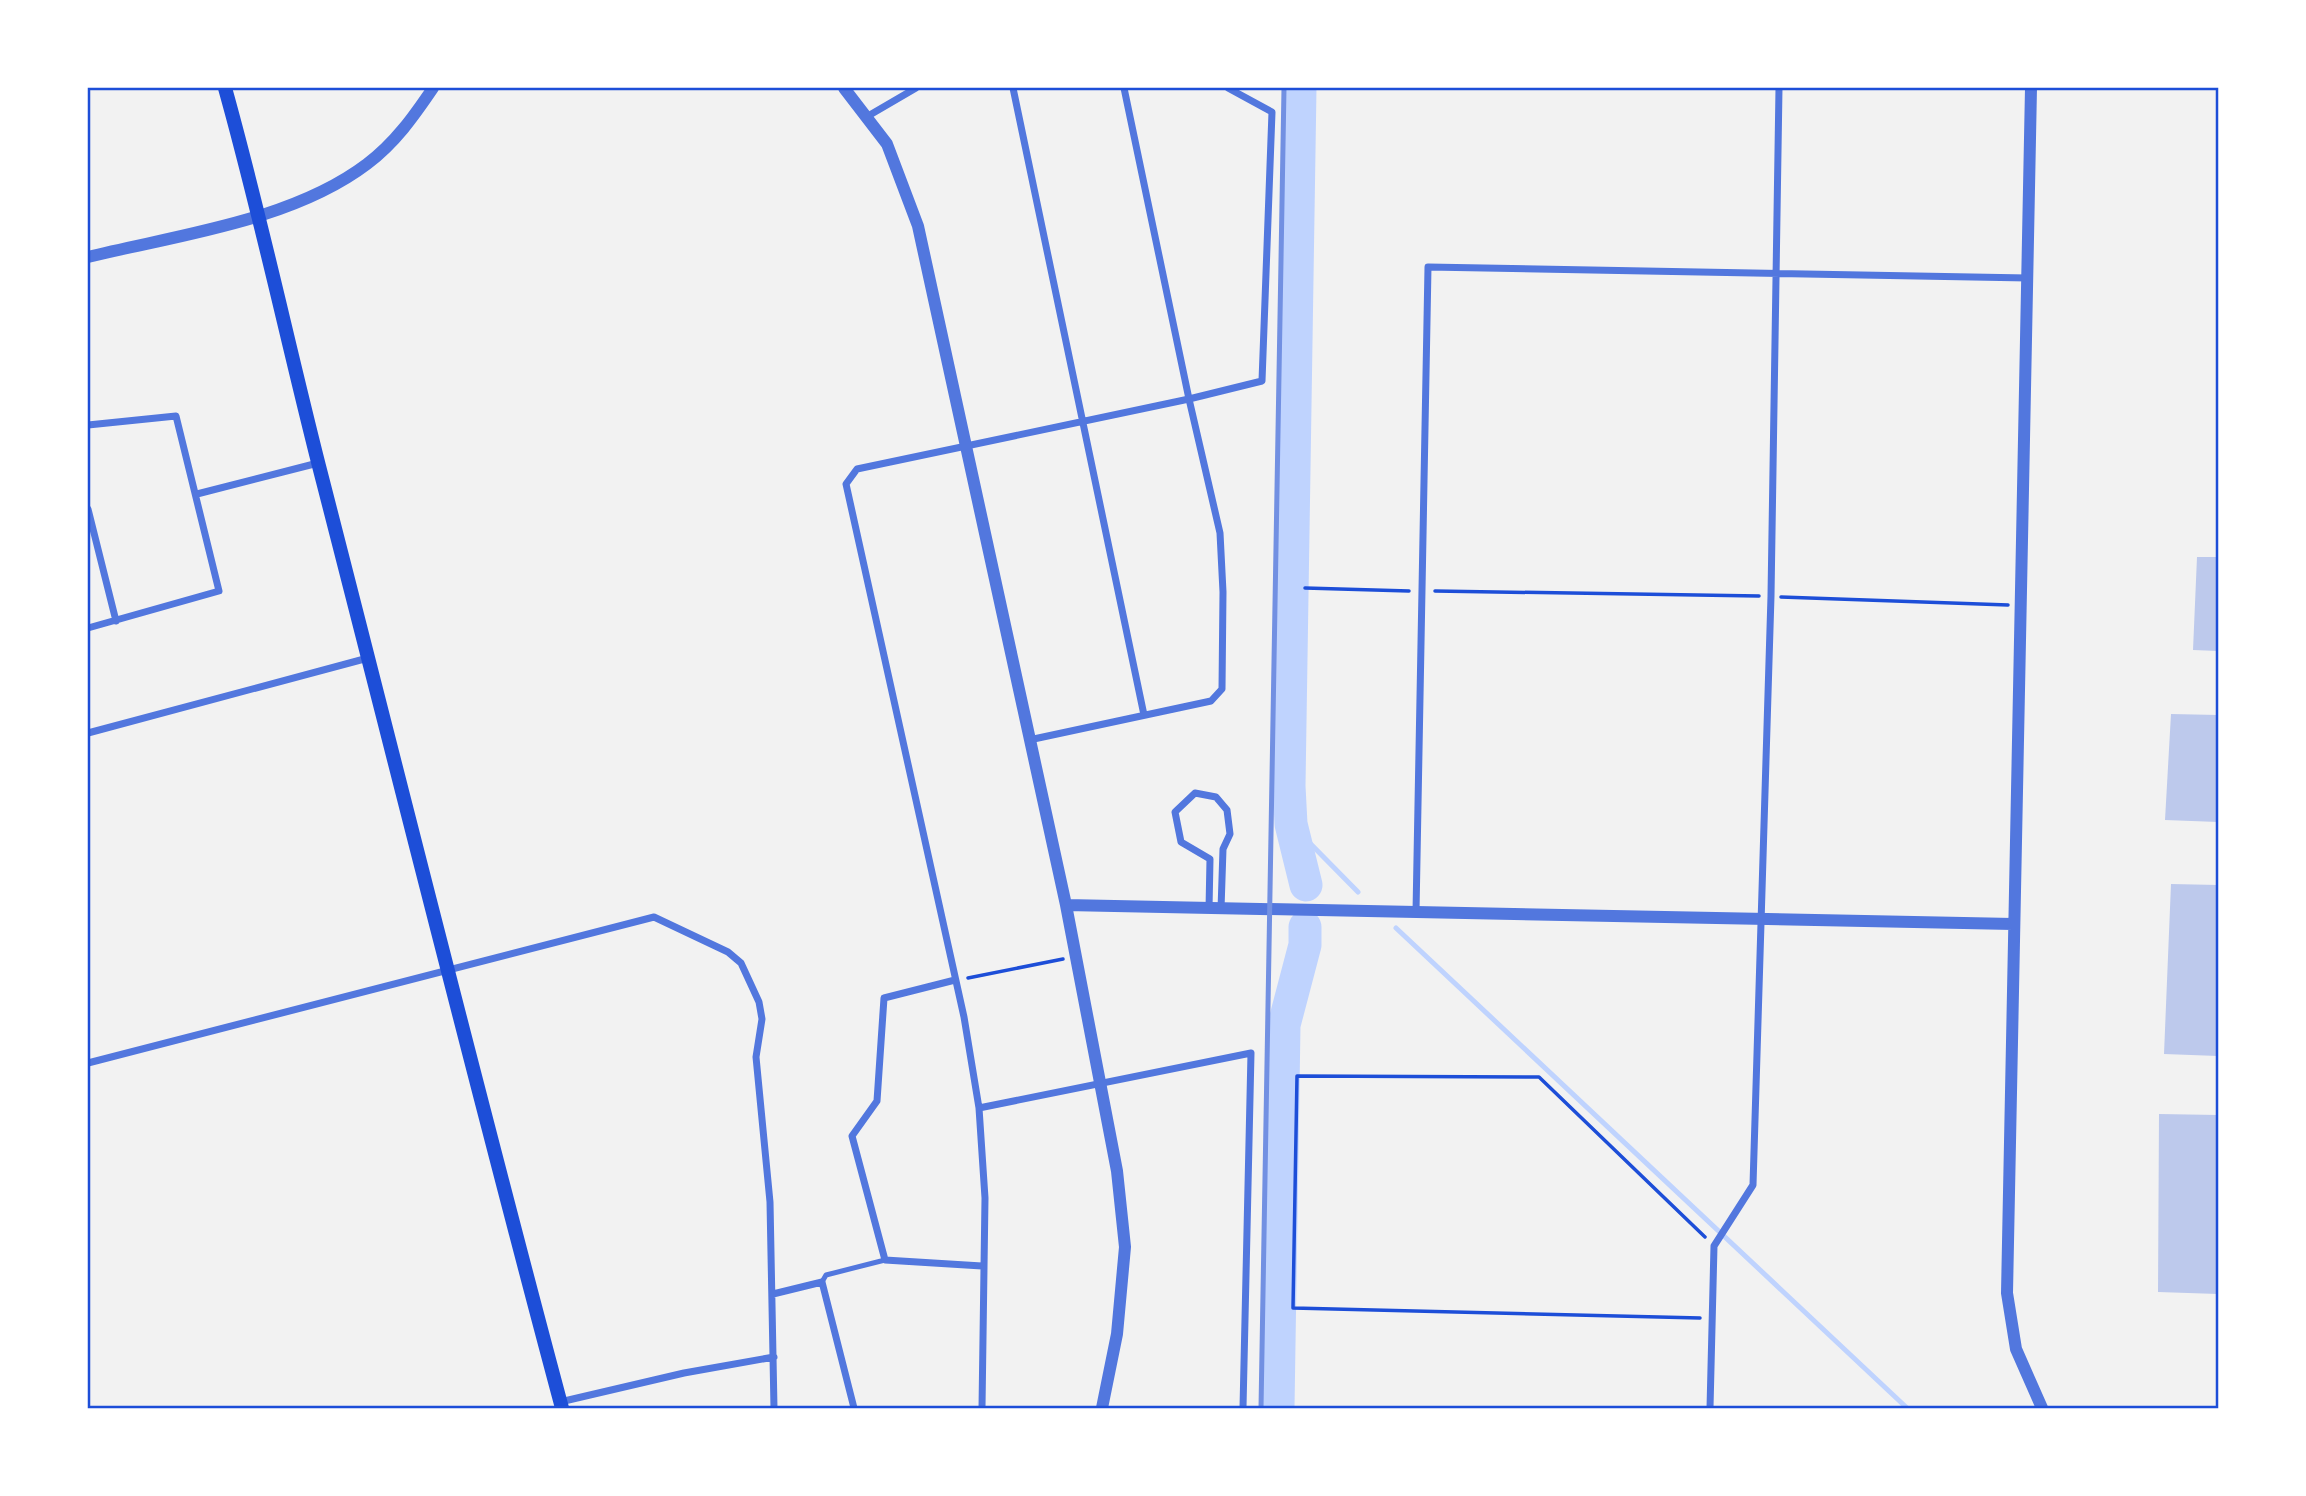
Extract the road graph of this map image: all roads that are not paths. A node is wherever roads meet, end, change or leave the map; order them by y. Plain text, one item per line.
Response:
1 (225, 88) edge
2 (433, 88) edge
3 (844, 88) edge
4 (916, 88) edge
5 (1013, 88) edge
6 (1124, 88) edge
7 (1228, 88) edge
8 (1779, 88) edge
9 (2031, 88) edge
10 (868, 116) junction
11 (260, 215) junction
12 (88, 257) edge
13 (1775, 274) junction
14 (2028, 278) junction
15 (1189, 399) junction
16 (1082, 420) junction
17 (88, 425) edge
18 (963, 445) junction
19 (318, 463) junction
20 (197, 494) junction
21 (88, 509) edge
22 (116, 621) junction
23 (88, 628) edge
24 (369, 658) junction
25 (1144, 715) junction
26 (88, 733) edge
27 (1028, 741) junction
28 (1066, 905) junction
29 (1215, 909) junction
30 (1416, 912) junction
31 (1762, 919) junction
32 (2013, 924) junction
33 (447, 970) junction
34 (956, 981) junction
35 (88, 1063) edge
36 (1101, 1084) junction
37 (979, 1108) junction
38 (885, 1261) junction
39 (982, 1266) junction
40 (822, 1282) junction
41 (773, 1294) junction
42 (774, 1357) junction
43 (561, 1405) edge
44 (774, 1409) edge
45 (854, 1409) edge
46 (982, 1409) edge
47 (1102, 1409) edge
48 (1243, 1409) edge
49 (1710, 1409) edge
50 (2042, 1409) edge

1 - 11 main road
2 - 11 street
3 - 10 street
4 - 10 street
5 - 16 street
6 - 15 street
7 - 15 street
8 - 13 street
9 - 14 street
10 - 18 street
11 - 12 street
11 - 19 main road
13 - 14 street
13 - 30 street
13 - 31 street
14 - 32 street
15 - 16 street
15 - 25 street
16 - 18 street
16 - 25 street
17 - 20 street
18 - 27 street
18 - 34 street
19 - 20 street
19 - 24 main road
20 - 22 street
21 - 22 street
22 - 23 street
24 - 26 street
24 - 33 main road
25 - 27 street
27 - 28 street
28 - 29 street
28 - 36 street
29 - 29 street
29 - 30 street
30 - 31 street
31 - 32 street
31 - 49 street
32 - 50 street
33 - 35 street
33 - 41 street
33 - 43 main road
34 - 37 street
34 - 38 street
36 - 37 street
36 - 47 street
36 - 48 street
37 - 39 street
38 - 39 street
38 - 40 lane
39 - 46 street
40 - 41 street
40 - 45 street
41 - 42 street
42 - 43 street
42 - 44 street

